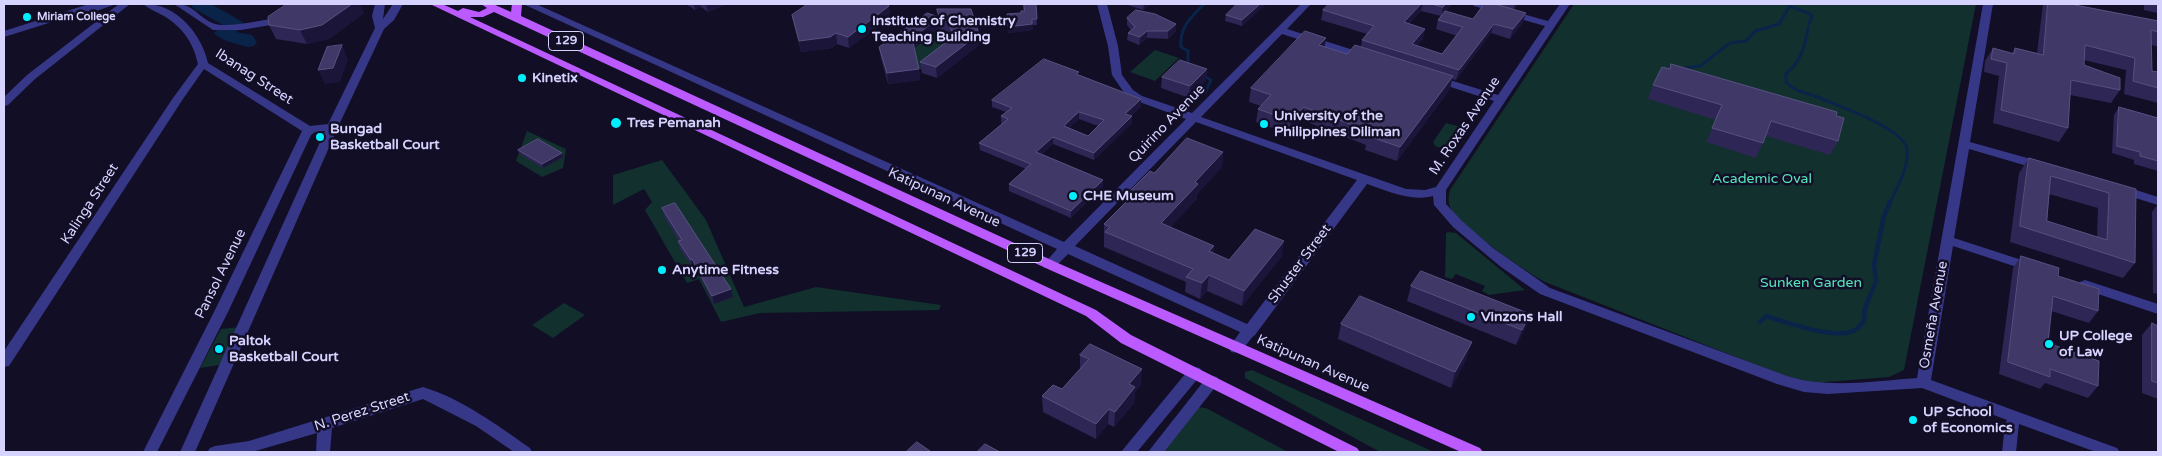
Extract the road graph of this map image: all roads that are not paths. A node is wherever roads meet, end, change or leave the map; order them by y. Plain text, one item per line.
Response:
1 (98, 4) edge
2 (110, 4) edge
3 (126, 4) edge
4 (148, 4) edge
5 (179, 4) edge
6 (380, 4) edge
7 (398, 4) edge
8 (435, 4) edge
9 (450, 4) edge
10 (510, 4) edge
11 (517, 4) edge
12 (528, 4) edge
13 (1102, 4) edge
14 (1306, 4) edge
15 (1477, 4) edge
16 (1565, 4) edge
17 (1988, 4) edge
18 (492, 7) edge
19 (516, 18) junction
20 (277, 21) edge
21 (473, 22) junction
22 (1551, 25) junction
23 (380, 28) junction
24 (19, 30) junction
25 (1280, 30) junction
26 (4, 34) edge
27 (1379, 61) edge
28 (203, 64) junction
29 (616, 64) junction
30 (591, 76) junction
31 (1426, 76) edge
32 (1500, 99) junction
33 (4, 103) edge
34 (1193, 118) junction
35 (332, 127) junction
36 (308, 130) junction
37 (1964, 144) junction
38 (812, 155) junction
39 (790, 170) junction
40 (2057, 171) edge
41 (1364, 179) junction
42 (2111, 187) edge
43 (1440, 190) junction
44 (1414, 194) junction
45 (2158, 200) edge
46 (1446, 213) junction
47 (1947, 240) junction
48 (1068, 247) junction
49 (1049, 265) junction
50 (2045, 272) edge
51 (2074, 282) edge
52 (2158, 309) edge
53 (1250, 331) junction
54 (1236, 348) junction
55 (4, 362) edge
56 (1195, 372) junction
57 (1212, 381) junction
58 (1923, 383) junction
59 (2012, 424) dead end
60 (325, 425) junction
61 (150, 452) edge
62 (188, 452) edge
63 (215, 452) edge
64 (323, 452) edge
65 (525, 452) edge
66 (1128, 452) edge
67 (1155, 452) edge
68 (1352, 452) edge
69 (1473, 452) edge
70 (2009, 452) edge
71 (2112, 452) edge

1 - 24 street
2 - 24 street
3 - 33 street
4 - 28 street, Ibanag Street
5 - 20 street
6 - 23 street
7 - 23 street
8 - 21 main road
9 - 18 main road
10 - 18 main road
11 - 19 main road
12 - 48 street, Katipunan Avenue
13 - 34 street
14 - 25 street, Quirino Avenue
15 - 22 street
16 - 22 street, M. Roxas Avenue
17 - 37 street, Osmeña Avenue
18 - 19 main road, Katipunan Avenue / 129
18 - 21 main road
19 - 29 main road, Katipunan Avenue / 129
21 - 30 main road, 129
22 - 32 street, M. Roxas Avenue
23 - 35 street
24 - 26 street
25 - 27 street
25 - 34 street, Quirino Avenue
28 - 36 street, Ibanag Street
28 - 55 street, Kalinga Street
29 - 30 main road
29 - 38 main road, Katipunan Avenue / 129
30 - 39 main road, 129
31 - 32 street
32 - 43 street, M. Roxas Avenue
34 - 41 street
34 - 48 street, Quirino Avenue
35 - 36 street
35 - 62 street
36 - 61 street, Pansol Avenue
37 - 40 street
37 - 47 street, Osmeña Avenue
38 - 39 main road
38 - 49 main road, Katipunan Avenue / 129
39 - 56 main road, 129
41 - 44 street
41 - 53 street, Shuster Street
42 - 45 street
43 - 44 street
43 - 46 street, M. Roxas Avenue
44 - 46 street
46 - 58 street, Osmeña Avenue
47 - 50 street
47 - 58 street, Osmeña Avenue
48 - 49 street, Quirino Avenue
48 - 53 street, Katipunan Avenue
49 - 54 main road, Katipunan Avenue / 129
51 - 52 street
53 - 54 street, Shuster Street
54 - 69 main road, Katipunan Avenue / 129
56 - 57 main road, 129
56 - 66 street
57 - 67 street
57 - 68 main road, 129
58 - 71 street
59 - 70 street
60 - 63 street, N. Perez Street
60 - 64 street
60 - 65 street, N. Perez Street

